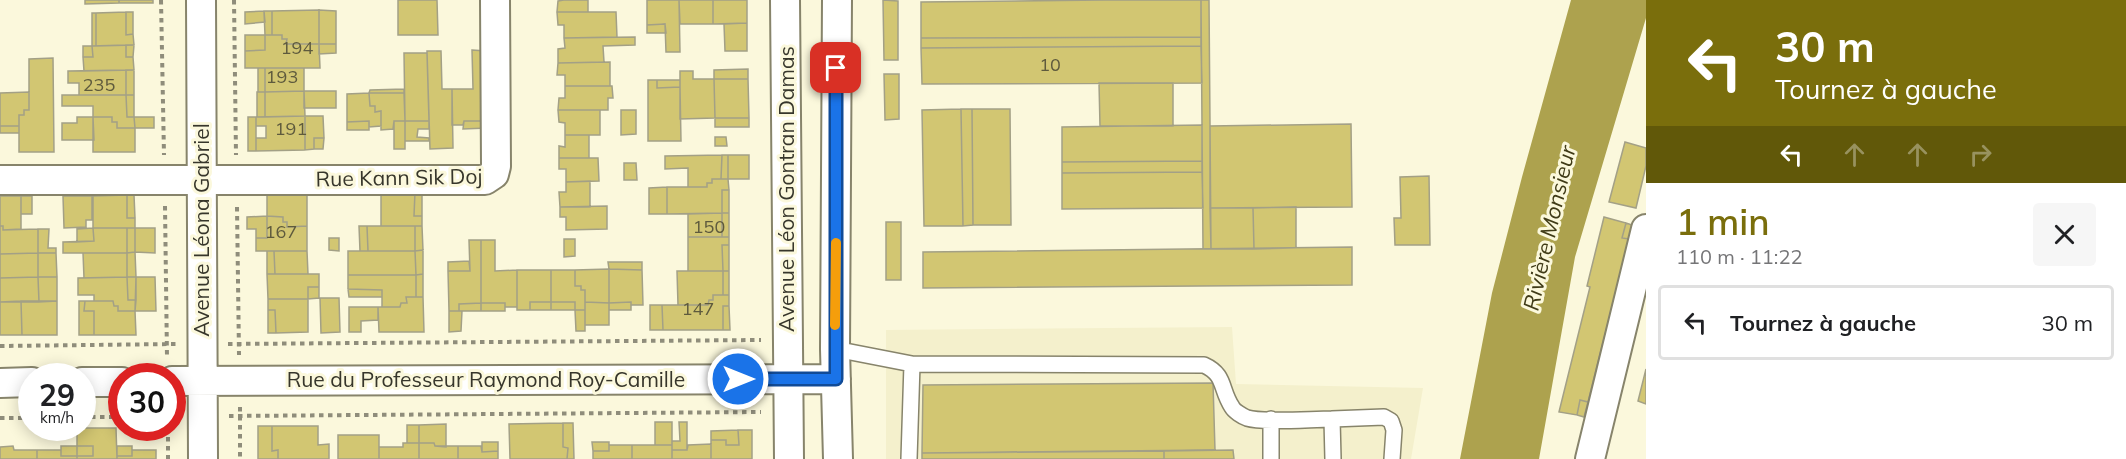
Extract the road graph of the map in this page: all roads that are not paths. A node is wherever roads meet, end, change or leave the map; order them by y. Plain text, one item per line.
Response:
1 (201, 0) edge
2 (495, 0) edge
3 (785, 0) edge
4 (837, 0) edge
5 (201, 179) junction
6 (0, 180) edge
7 (1646, 229) edge
8 (835, 349) junction
9 (912, 364) junction
10 (788, 379) junction
11 (836, 379) junction
12 (186, 381) edge
13 (202, 381) junction
14 (0, 382) edge
15 (18, 382) edge
16 (1271, 419) junction
17 (1332, 419) junction
18 (1595, 458) edge
19 (203, 459) edge
20 (789, 459) edge
21 (838, 459) edge
22 (909, 459) edge
23 (1271, 459) edge
24 (1332, 459) edge
25 (1392, 459) edge

1 - 5 street, Avenue Léona Gabriel
2 - 5 street, Rue Kann Sik Doj
3 - 10 street, Avenue Léon Gontran Damas
4 - 8 street
5 - 6 street
5 - 13 street, Avenue Léona Gabriel
7 - 18 street
8 - 9 lane
8 - 11 street
9 - 16 lane
9 - 22 lane
10 - 11 street, Rue du Professeur Raymond Roy-Camille
10 - 13 street, Rue du Professeur Raymond Roy-Camille
10 - 20 street, Avenue Léon Gontran Damas
11 - 21 street
12 - 13 street, Rue du Professeur Raymond Roy-Camille
13 - 19 street, Avenue Léona Gabriel
14 - 15 street
16 - 17 lane
16 - 23 lane
17 - 24 lane
17 - 25 lane

